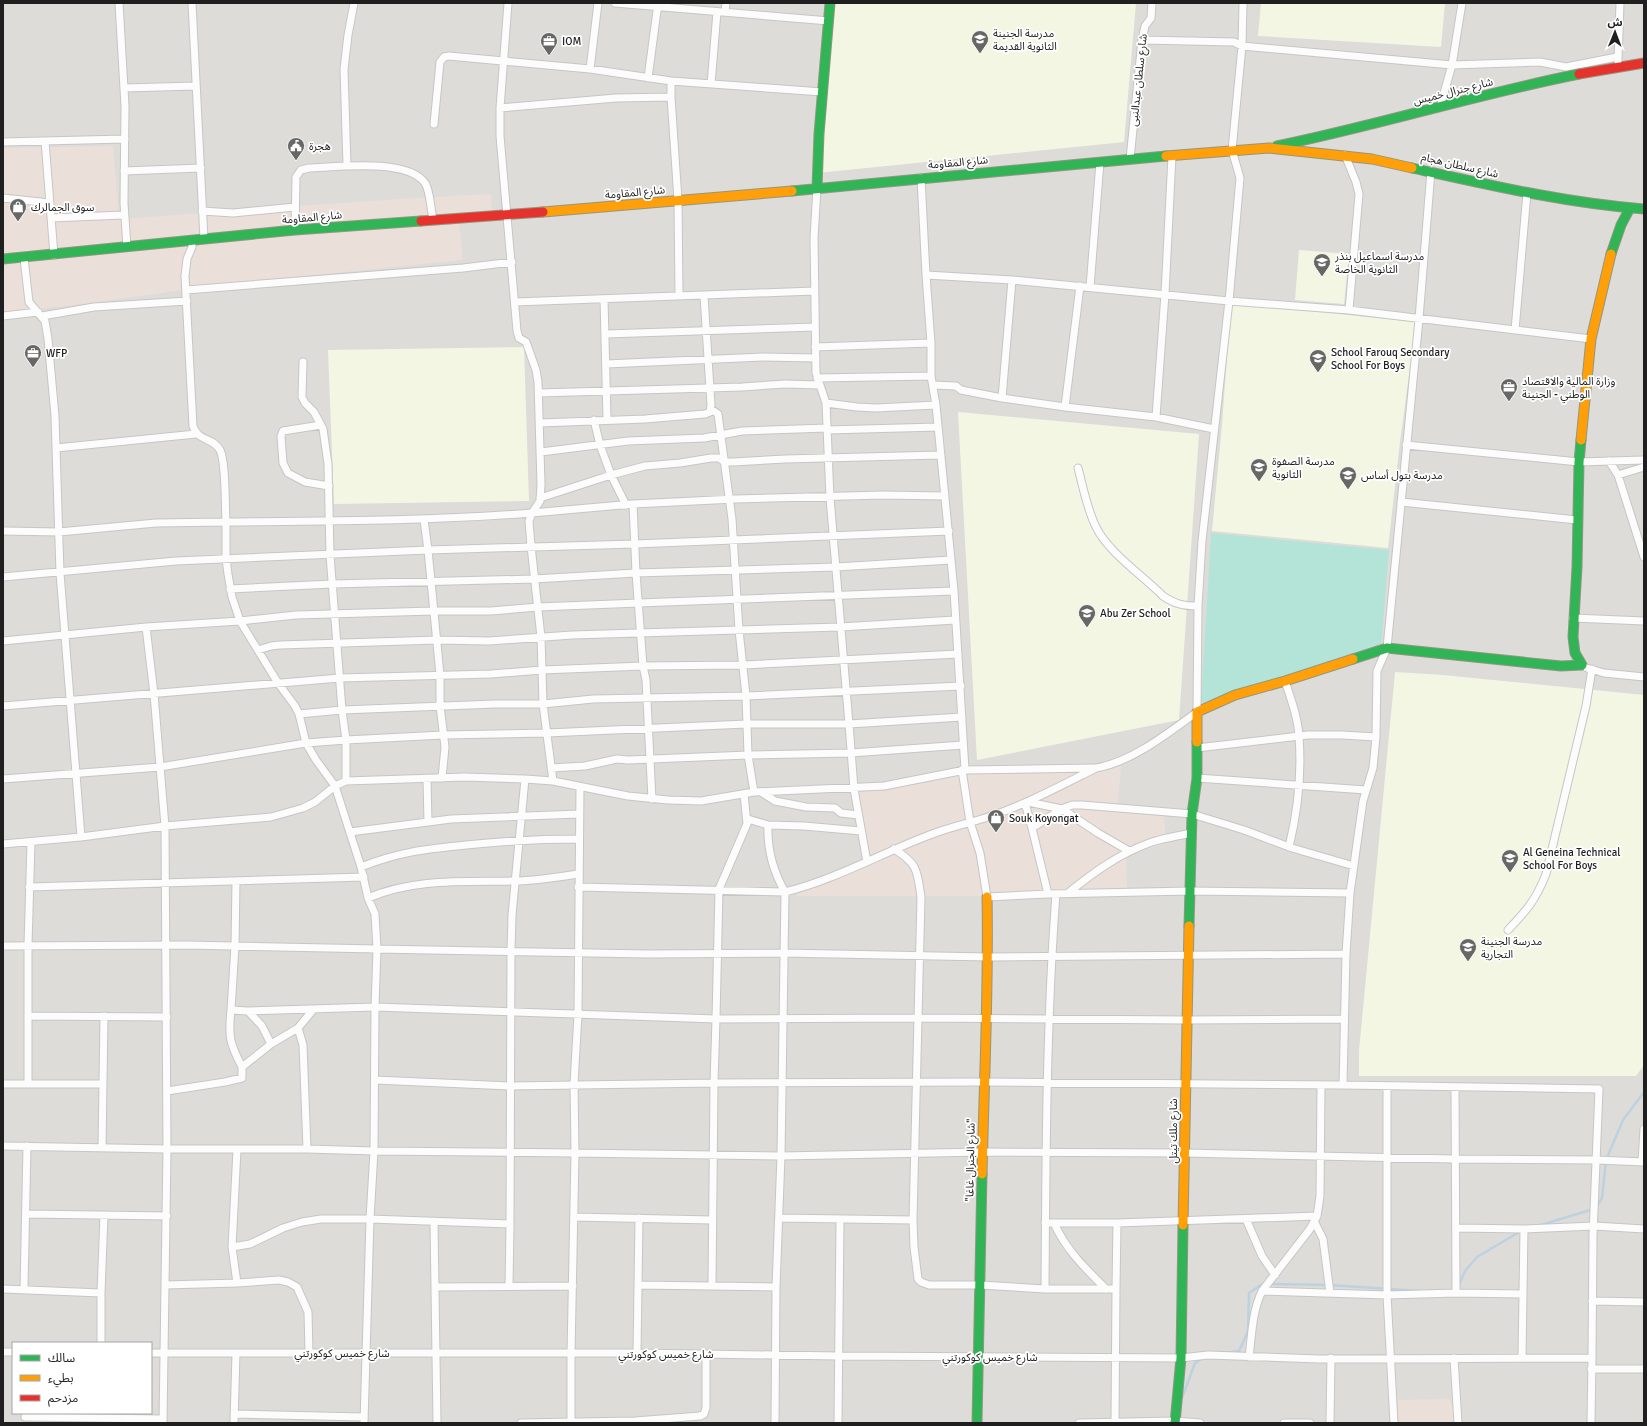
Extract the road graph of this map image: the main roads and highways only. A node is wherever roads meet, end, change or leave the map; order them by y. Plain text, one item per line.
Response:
1 (830, 3) edge
2 (1644, 63) edge
3 (1269, 148) junction
4 (817, 188) junction
5 (1630, 208) junction
6 (1644, 209) edge
7 (3, 259) edge
8 (987, 897) road end
9 (1175, 1422) edge
10 (977, 1423) edge

1 - 4 main road
2 - 3 main road, شارع جنرال خميس
3 - 4 main road, شارع المقاومة
3 - 5 main road, شارع سلطان هجام
4 - 7 main road, شارع المقاومة
5 - 6 main road, شارع سلطان هجام
5 - 9 main road, شارع ملك تيتل
8 - 10 main road, "شارع الجنرال غاغا"

